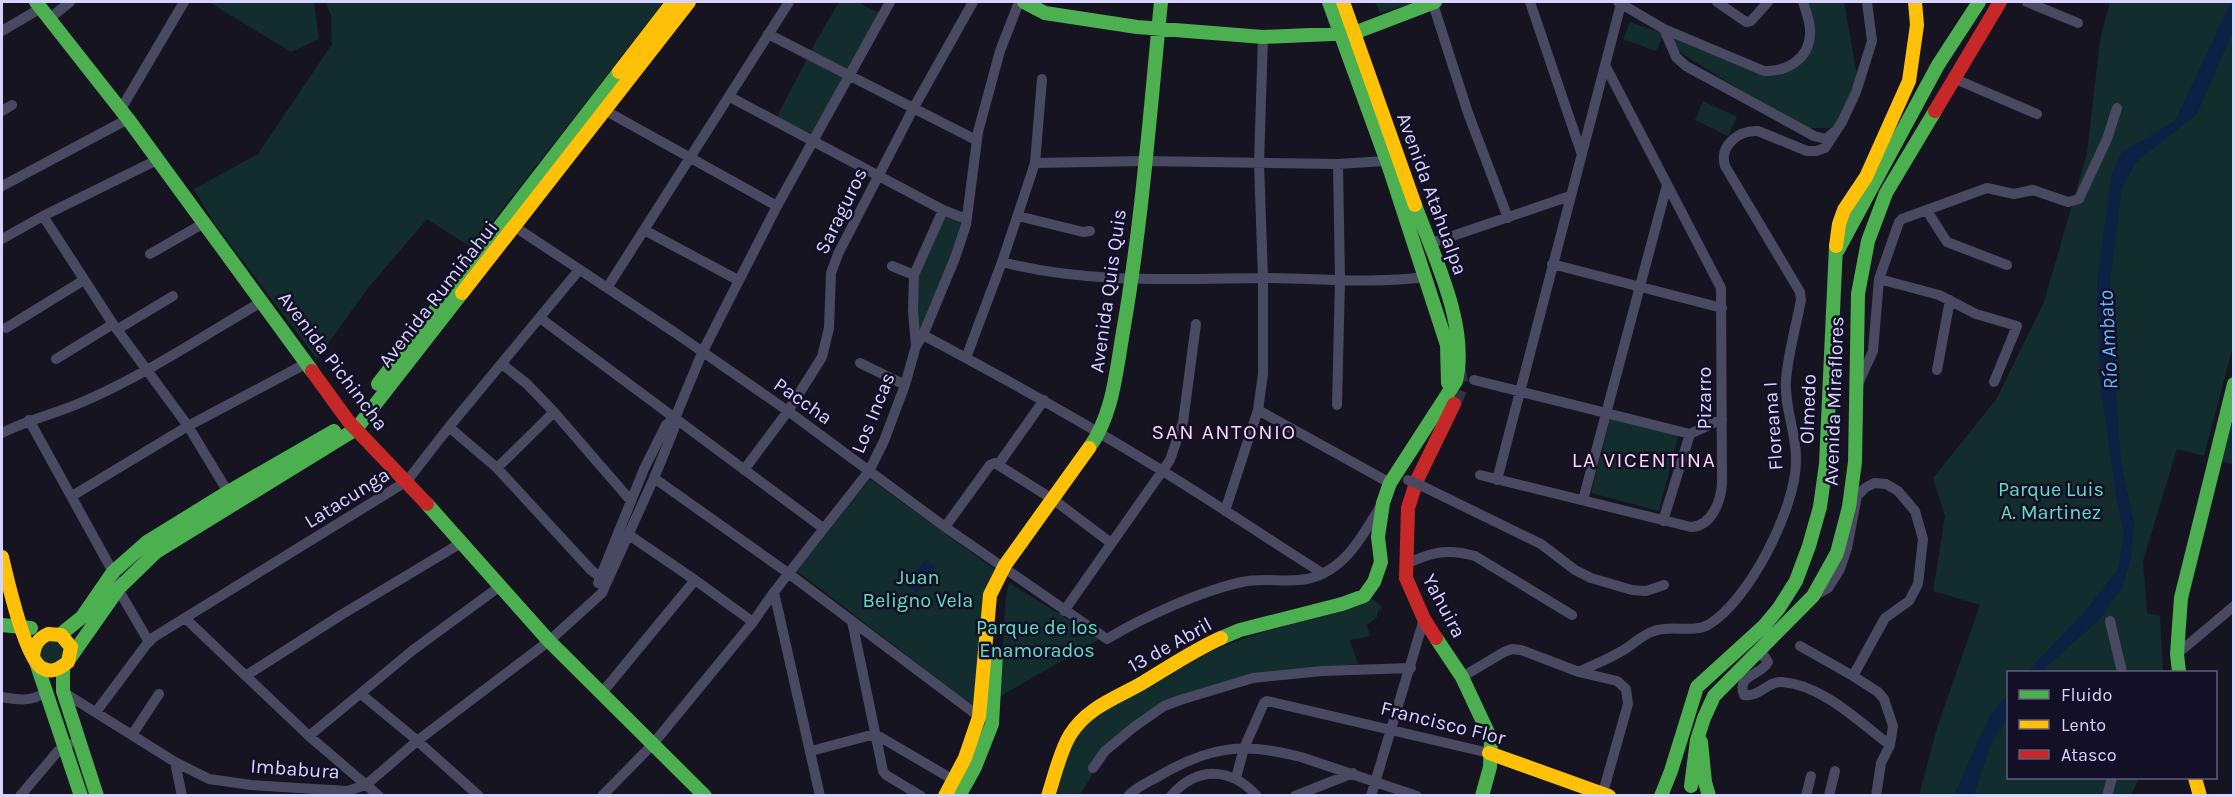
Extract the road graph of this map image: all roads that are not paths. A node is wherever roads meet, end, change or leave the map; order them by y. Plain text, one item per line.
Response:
1 (70, 2) edge
2 (184, 2) edge
3 (673, 2) edge
4 (689, 2) edge
5 (789, 2) edge
6 (890, 2) edge
7 (973, 2) edge
8 (1019, 2) edge
9 (1024, 2) edge
10 (1161, 2) edge
11 (1329, 2) edge
12 (1343, 2) edge
13 (1530, 2) edge
14 (1717, 2) edge
15 (1768, 2) edge
16 (1803, 2) edge
17 (1867, 2) edge
18 (1915, 2) edge
19 (1979, 2) edge
20 (2000, 2) edge
21 (2027, 2) edge
22 (1434, 3) edge
23 (1619, 3) edge
24 (42, 9) edge
25 (2078, 23) dead end
26 (1664, 29) junction
27 (1157, 30) junction
28 (2, 31) edge
29 (768, 34) junction
30 (1347, 34) junction
31 (1263, 37) junction
32 (1605, 65) junction
33 (849, 77) junction
34 (1953, 78) junction
35 (1042, 79) dead end
36 (730, 97) junction
37 (12, 105) dead end
38 (598, 107) junction
39 (2117, 108) dead end
40 (913, 109) junction
41 (2, 111) edge
42 (125, 114) junction
43 (2037, 114) dead end
44 (1836, 130) junction
45 (976, 140) junction
46 (814, 141) junction
47 (1581, 153) junction
48 (688, 158) junction
49 (158, 160) junction
50 (1144, 162) junction
51 (1035, 163) junction
52 (1259, 163) junction
53 (1391, 163) junction
54 (1338, 164) junction
55 (878, 175) junction
56 (2, 186) edge
57 (1667, 186) junction
58 (1570, 196) junction
59 (777, 206) junction
60 (943, 210) junction
61 (1927, 211) junction
62 (43, 216) junction
63 (1018, 216) junction
64 (1508, 218) junction
65 (966, 219) junction
66 (204, 223) junction
67 (509, 223) junction
68 (644, 230) junction
69 (1090, 231) dead end
70 (2, 239) edge
71 (1429, 244) junction
72 (150, 254) dead end
73 (1835, 255) junction
74 (1002, 262) junction
75 (1552, 264) junction
76 (2007, 265) dead end
77 (892, 266) dead end
78 (579, 270) junction
79 (914, 275) junction
80 (1425, 277) junction
81 (1263, 278) junction
82 (1879, 279) junction
83 (84, 280) junction
84 (738, 280) junction
85 (1132, 280) junction
86 (1340, 280) junction
87 (1639, 287) junction
88 (608, 288) junction
89 (173, 296) dead end
90 (1950, 300) junction
91 (263, 301) junction
92 (1722, 308) junction
93 (540, 318) junction
94 (1448, 320) dead end
95 (1196, 324) dead end
96 (116, 327) junction
97 (6, 328) dead end
98 (923, 335) junction
99 (916, 346) junction
100 (702, 353) junction
101 (966, 358) junction
102 (56, 359) dead end
103 (307, 363) junction
104 (860, 363) dead end
105 (501, 364) junction
106 (148, 370) junction
107 (1937, 370) dead end
108 (1474, 380) dead end
109 (1994, 382) dead end
110 (2234, 384) edge
111 (905, 386) junction
112 (1857, 386) junction
113 (1520, 390) junction
114 (1044, 400) junction
115 (1449, 402) junction
116 (1337, 405) dead end
117 (1258, 410) junction
118 (788, 411) junction
119 (554, 412) junction
120 (1608, 412) junction
121 (675, 418) junction
122 (1722, 419) junction
123 (29, 420) junction
124 (2228, 422) edge
125 (188, 426) junction
126 (353, 426) junction
127 (449, 427) junction
128 (2, 433) edge
129 (1100, 433) junction
130 (1690, 434) junction
131 (996, 464) junction
132 (497, 468) junction
133 (744, 470) junction
134 (869, 471) junction
135 (1163, 471) junction
136 (1403, 474) junction
137 (1480, 475) dead end
138 (654, 478) junction
139 (1497, 480) junction
140 (407, 481) junction
141 (1390, 483) junction
142 (228, 492) junction
143 (72, 496) junction
144 (1054, 500) junction
145 (1584, 500) junction
146 (631, 501) junction
147 (1383, 503) junction
148 (1225, 512) junction
149 (1663, 521) junction
150 (945, 527) junction
151 (823, 528) junction
152 (629, 535) junction
153 (461, 543) junction
154 (1111, 543) junction
155 (2, 557) edge
156 (1008, 564) junction
157 (1406, 564) junction
158 (113, 572) junction
159 (788, 573) junction
160 (1322, 573) junction
161 (604, 580) junction
162 (695, 580) junction
163 (1664, 585) dead end
164 (499, 587) junction
165 (118, 589) junction
166 (774, 592) junction
167 (1364, 596) joint
168 (1814, 596) junction
169 (2234, 606) edge
170 (1064, 611) junction
171 (1572, 615) dead end
172 (185, 618) junction
173 (1424, 619) junction
174 (852, 621) junction
175 (2110, 621) dead end
176 (753, 622) junction
177 (2, 625) edge
178 (22, 626) junction
179 (54, 634) junction
180 (549, 641) junction
181 (149, 642) junction
182 (1800, 646) dead end
183 (1757, 654) junction
184 (2177, 654) junction
185 (35, 660) junction
186 (66, 663) junction
187 (1411, 668) junction
188 (2122, 671) edge
189 (2179, 671) edge
190 (1579, 672) junction
191 (247, 675) junction
192 (1462, 676) junction
193 (1853, 676) junction
194 (46, 692) junction
195 (63, 692) junction
196 (159, 694) dead end
197 (361, 694) junction
198 (601, 694) junction
199 (2, 697) edge
200 (96, 712) junction
201 (979, 717) junction
202 (992, 724) junction
203 (1699, 729) junction
204 (1391, 730) junction
205 (875, 734) junction
206 (132, 735) junction
207 (309, 736) junction
208 (79, 740) junction
209 (417, 741) junction
210 (653, 744) junction
211 (64, 746) junction
212 (1890, 746) junction
213 (1244, 748) junction
214 (810, 751) junction
215 (1489, 753) junction
216 (1186, 760) junction
217 (175, 762) junction
218 (1093, 768) dead end
219 (1835, 771) dead end
220 (1353, 773) junction
221 (1196, 776) junction
222 (1811, 776) dead end
223 (1236, 778) junction
224 (2111, 779) edge
225 (2196, 779) edge
226 (1375, 783) junction
227 (366, 785) junction
228 (959, 787) edge
229 (251, 790) edge
230 (1662, 791) edge
231 (1695, 792) edge
232 (348, 793) edge
233 (1132, 794) edge
234 (20, 795) edge
235 (81, 795) edge
236 (97, 795) edge
237 (182, 795) edge
238 (379, 795) edge
239 (479, 795) edge
240 (602, 795) edge
241 (705, 795) edge
242 (820, 795) edge
243 (921, 795) edge
244 (945, 795) edge
245 (1048, 795) edge
246 (1171, 795) edge
247 (1257, 795) edge
248 (1295, 795) edge
249 (1371, 795) edge
250 (1417, 795) edge
251 (1475, 795) edge
252 (1482, 795) edge
253 (1605, 795) edge
254 (1709, 795) edge
255 (1806, 795) edge
256 (1829, 795) edge
257 (1876, 795) edge
258 (2107, 795) edge
259 (2200, 795) edge

1 - 24 street
2 - 42 street
3 - 38 main road, Avenida Rumiñahui
4 - 38 main road, Avenida Rumiñahui
5 - 29 street
6 - 33 street, Imbabura
7 - 40 street, Saraguros
8 - 45 street, Los Incas
9 - 27 main road
10 - 27 main road, Avenida Quis Quis
11 - 30 main road, Avenida Atahualpa
12 - 30 main road, Avenida Atahualpa
13 - 47 street
14 - 15 street
16 - 26 street
17 - 44 street, Floreana I
18 - 73 main road, Olmedo
19 - 73 main road
20 - 34 main road, Avenida Miraflores
21 - 25 street
22 - 30 main road
22 - 64 street
23 - 26 street
23 - 32 street
24 - 28 street
24 - 42 main road, Avenida Pichincha
26 - 44 street
27 - 31 main road
27 - 50 main road, Avenida Quis Quis
29 - 33 street
29 - 36 street
30 - 31 main road
30 - 53 main road, Avenida Atahualpa
31 - 52 street
32 - 47 street
32 - 57 street, Pizarro
33 - 40 street
33 - 46 street, Imbabura
34 - 43 street
34 - 112 main road, Avenida Miraflores
35 - 51 street
36 - 46 street
36 - 48 street
37 - 41 street
38 - 48 street
38 - 67 main road, Avenida Rumiñahui
39 - 61 street
40 - 45 street
40 - 55 street, Saraguros
42 - 49 main road, Avenida Pichincha
42 - 56 street
44 - 190 street, Floreana I
45 - 65 street, Los Incas
46 - 55 street
46 - 59 street, Imbabura
47 - 58 street
48 - 59 street
48 - 68 street
49 - 62 street
49 - 66 main road, Avenida Pichincha
50 - 51 street
50 - 52 street
50 - 85 main road, Avenida Quis Quis
51 - 63 street
52 - 54 street
52 - 81 street
53 - 54 street
53 - 71 main road, Avenida Atahualpa
53 - 80 main road, Avenida Atahualpa
53 - 94 main road
54 - 86 street
55 - 60 street
55 - 118 street, Saraguros
57 - 87 street
57 - 92 street, Pizarro
58 - 64 street
58 - 75 street
59 - 84 street, Imbabura
60 - 65 street
60 - 79 street
61 - 76 street
61 - 82 street
62 - 70 street
62 - 83 street
63 - 69 street
63 - 74 street
64 - 71 street
65 - 98 street, Los Incas
66 - 72 street
66 - 91 main road, Avenida Pichincha
67 - 78 street, Paccha
67 - 126 main road, Avenida Rumiñahui
68 - 84 street
68 - 88 street
71 - 115 main road, Avenida Atahualpa
73 - 230 main road, Olmedo
74 - 85 street
74 - 101 street
75 - 87 street
75 - 113 street
77 - 79 street
78 - 88 street, Paccha
78 - 93 street, Latacunga
79 - 99 street
80 - 86 street
80 - 115 main road, Avenida Atahualpa
81 - 85 street
81 - 86 street
81 - 117 street
82 - 90 street
82 - 112 street
83 - 96 street
83 - 97 street
84 - 100 street, Imbabura
85 - 129 main road, Avenida Quis Quis
86 - 116 street
87 - 92 street
87 - 120 street
88 - 100 street, Paccha
89 - 96 street
90 - 107 street
90 - 109 street
91 - 103 main road, Avenida Pichincha
91 - 106 street
92 - 122 street, Pizarro
93 - 105 street, Latacunga
93 - 121 street
95 - 135 street
96 - 102 street
96 - 106 street
98 - 99 street, Los Incas
98 - 101 street
99 - 111 street, Los Incas
100 - 118 street, Paccha
100 - 121 street, Imbabura
101 - 114 street
103 - 125 street
103 - 126 main road, Avenida Pichincha
104 - 111 street
105 - 119 street
105 - 127 street, Latacunga
106 - 123 street
106 - 125 street
108 - 113 street
110 - 124 main road
111 - 134 street, Los Incas
112 - 168 main road, Avenida Miraflores
113 - 120 street
113 - 139 street
114 - 129 street
114 - 131 street
115 - 136 main road, Avenida Atahualpa
115 - 157 main road, Yahuira
117 - 141 street
117 - 148 street
118 - 133 street, Saraguros
118 - 134 street, Paccha
119 - 132 street
119 - 146 street
120 - 130 street
120 - 145 street
121 - 133 street
121 - 138 street, Imbabura
121 - 146 street, Imbabura
122 - 130 street
122 - 149 street, Pizarro
123 - 128 street
123 - 143 street
124 - 184 main road
125 - 142 street
125 - 143 street
126 - 140 main road, Avenida Pichincha
126 - 142 main road, Avenida Rumiñahui
126 - 165 main road, Avenida Rumiñahui
127 - 132 street
127 - 140 street, Latacunga
129 - 135 street
129 - 144 main road, Avenida Quis Quis
130 - 149 street
131 - 144 street
131 - 150 street
132 - 161 street
133 - 151 street
134 - 150 street, Paccha
134 - 151 street, Los Incas
135 - 148 street
135 - 154 street
136 - 141 main road, Avenida Atahualpa
136 - 163 street, bridge
137 - 139 street, Pizarro
138 - 152 street, Imbabura
138 - 159 street
139 - 145 street, Pizarro
140 - 153 main road, Avenida Pichincha
140 - 172 street, Latacunga
141 - 147 main road, Avenida Atahualpa
142 - 158 main road, Avenida Rumiñahui
143 - 158 street
144 - 154 street
144 - 156 main road, Avenida Quis Quis
145 - 149 street, Pizarro
146 - 161 street, Imbabura
147 - 160 street
147 - 167 main road, Avenida Atahualpa
148 - 160 street
150 - 156 street, Paccha
151 - 159 street, Los Incas
152 - 161 street, Imbabura
152 - 162 street
153 - 164 main road, Avenida Pichincha
153 - 191 street
154 - 170 street
155 - 178 main road
156 - 170 street, Paccha
156 - 201 main road, Avenida Quis Quis
156 - 202 main road, Avenida Quis Quis
157 - 171 street
157 - 173 main road, Yahuira
158 - 165 street
158 - 179 main road, Avenida Rumiñahui
159 - 166 street, Los Incas
159 - 174 street
160 - 170 street, Paccha
161 - 180 street, Imbabura
162 - 176 street
162 - 198 street
164 - 180 main road, Avenida Pichincha
164 - 197 street
165 - 181 street
165 - 186 main road, Avenida Rumiñahui
166 - 176 street, Los Incas
166 - 214 street
167 - 245 main road, 13 de Abril
168 - 183 main road, Avenida Miraflores
168 - 193 street
169 - 184 street
172 - 181 street, Latacunga
172 - 191 street
173 - 187 street
173 - 192 main road, Yahuira
174 - 201 street
174 - 205 street
175 - 188 street
176 - 210 street, Los Incas
177 - 178 main road
178 - 179 main road
178 - 185 main road
179 - 185 main road
179 - 186 main road
180 - 198 main road, Avenida Pichincha
180 - 209 street, Imbabura
181 - 200 street, Latacunga
182 - 193 street
183 - 203 main road, Avenida Miraflores
183 - 212 street
184 - 189 main road
185 - 186 main road
185 - 194 main road
186 - 195 main road
187 - 204 street
187 - 218 street
190 - 192 street
190 - 253 street
191 - 207 street
192 - 215 main road, Yahuira
193 - 212 street
194 - 199 street
194 - 211 main road
195 - 200 street, Imbabura
195 - 208 main road
196 - 206 street
197 - 207 street
197 - 209 street
198 - 210 main road, Avenida Pichincha
200 - 206 street, Imbabura
201 - 202 street
201 - 228 main road, Avenida Quis Quis
202 - 228 main road, Avenida Quis Quis
203 - 231 main road, Avenida Miraflores
203 - 254 main road
204 - 213 street, Francisco Flor
204 - 215 street, Francisco Flor
204 - 226 street
205 - 214 street
205 - 228 street
205 - 243 street
206 - 217 street, Imbabura
207 - 227 street
208 - 211 street
208 - 236 main road
209 - 227 street, Imbabura
209 - 239 street
210 - 240 street, Los Incas
210 - 241 main road, Avenida Pichincha
211 - 234 street
211 - 235 main road
212 - 257 street
213 - 216 street
213 - 220 street
213 - 223 street
214 - 242 street
215 - 251 main road
215 - 252 main road
215 - 253 main road, Francisco Flor
216 - 221 street
216 - 233 street
217 - 229 street, Imbabura
217 - 237 street
219 - 256 street
220 - 226 street
220 - 248 street
221 - 223 street
221 - 246 street
222 - 255 street
223 - 247 street
224 - 258 street
225 - 259 main road
226 - 249 street
226 - 250 street
227 - 232 street, Imbabura
227 - 238 street
228 - 244 main road, Avenida Quis Quis
229 - 232 street, Imbabura
230 - 231 main road

